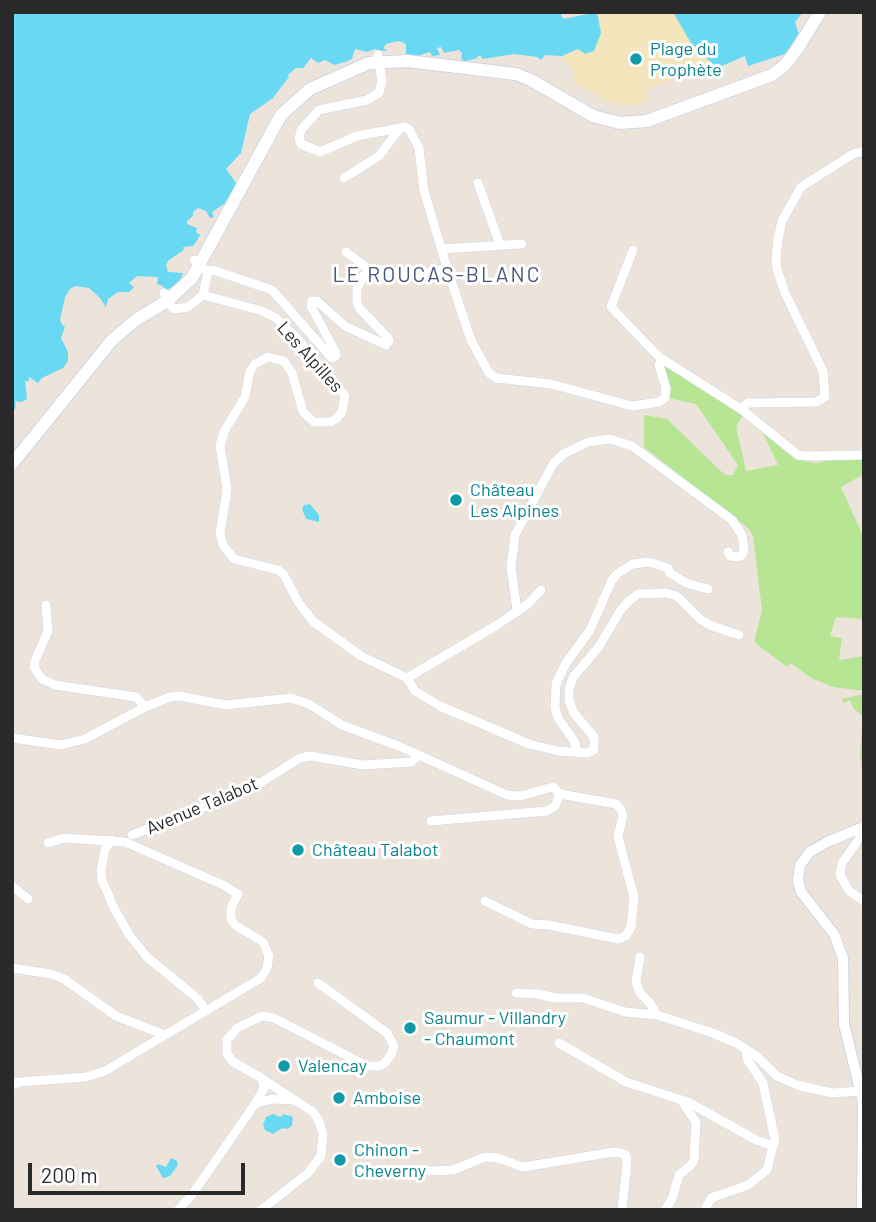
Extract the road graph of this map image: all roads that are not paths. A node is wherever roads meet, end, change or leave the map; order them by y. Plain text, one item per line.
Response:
1 (811, 12) edge
2 (820, 12) edge
3 (378, 58) junction
4 (400, 128) junction
5 (864, 151) edge
6 (344, 178) dead end
7 (478, 183) dead end
8 (522, 244) dead end
9 (500, 245) junction
10 (441, 249) junction
11 (633, 250) dead end
12 (346, 252) dead end
13 (201, 265) junction
14 (447, 268) junction
15 (370, 270) junction
16 (203, 295) junction
17 (164, 296) junction
18 (662, 360) junction
19 (741, 409) junction
20 (12, 452) edge
21 (864, 455) edge
22 (12, 464) edge
23 (728, 552) dead end
24 (708, 589) dead end
25 (541, 590) dead end
26 (46, 605) dead end
27 (517, 611) junction
28 (739, 635) dead end
29 (407, 678) junction
30 (145, 707) junction
31 (12, 738) edge
32 (401, 747) junction
33 (578, 753) junction
34 (419, 755) junction
35 (397, 762) junction
36 (560, 794) junction
37 (431, 821) dead end
38 (864, 827) edge
39 (132, 835) dead end
40 (112, 839) junction
41 (48, 843) dead end
42 (12, 886) edge
43 (28, 899) dead end
44 (485, 901) dead end
45 (864, 901) edge
46 (640, 957) dead end
47 (12, 968) edge
48 (318, 983) dead end
49 (516, 993) dead end
50 (206, 1011) junction
51 (657, 1015) junction
52 (165, 1035) junction
53 (559, 1043) dead end
54 (746, 1050) junction
55 (260, 1077) junction
56 (12, 1085) edge
57 (862, 1098) edge
58 (295, 1100) junction
59 (681, 1100) junction
60 (255, 1104) junction
61 (773, 1146) junction
62 (428, 1171) dead end
63 (178, 1210) edge
64 (261, 1210) edge
65 (622, 1210) edge
66 (665, 1210) edge
67 (705, 1210) edge
68 (862, 1210) edge

1 - 3 main road
2 - 3 main road
3 - 4 street
3 - 13 main road
4 - 6 street
4 - 10 street
5 - 19 street
7 - 9 street
8 - 9 street
9 - 10 street
10 - 14 street
11 - 18 street
12 - 15 street
13 - 15 street
13 - 16 street
13 - 17 main road
13 - 17 main road
14 - 15 street
14 - 18 street
16 - 17 street
16 - 29 street, Les Alpilles
17 - 20 main road
17 - 22 main road
18 - 19 street
19 - 21 street
23 - 27 street
24 - 33 street
25 - 27 street
26 - 30 street
27 - 29 street
28 - 33 street
29 - 33 street, Les Alpilles
30 - 31 street
30 - 32 street
32 - 34 street
32 - 35 street
34 - 35 street, Avenue Talabot
34 - 36 street
35 - 39 street, Avenue Talabot
36 - 37 street
36 - 44 street
38 - 45 street
38 - 57 street
40 - 41 street
40 - 50 street
40 - 50 street
42 - 43 street
46 - 51 street
47 - 52 street
48 - 55 street
49 - 51 street
50 - 52 street
51 - 54 street
52 - 56 street
53 - 59 street
54 - 57 street
54 - 61 street
55 - 58 street
55 - 60 street
57 - 68 street
58 - 60 street
58 - 64 street
59 - 61 street
59 - 66 street
60 - 63 street
61 - 67 street
62 - 65 street

